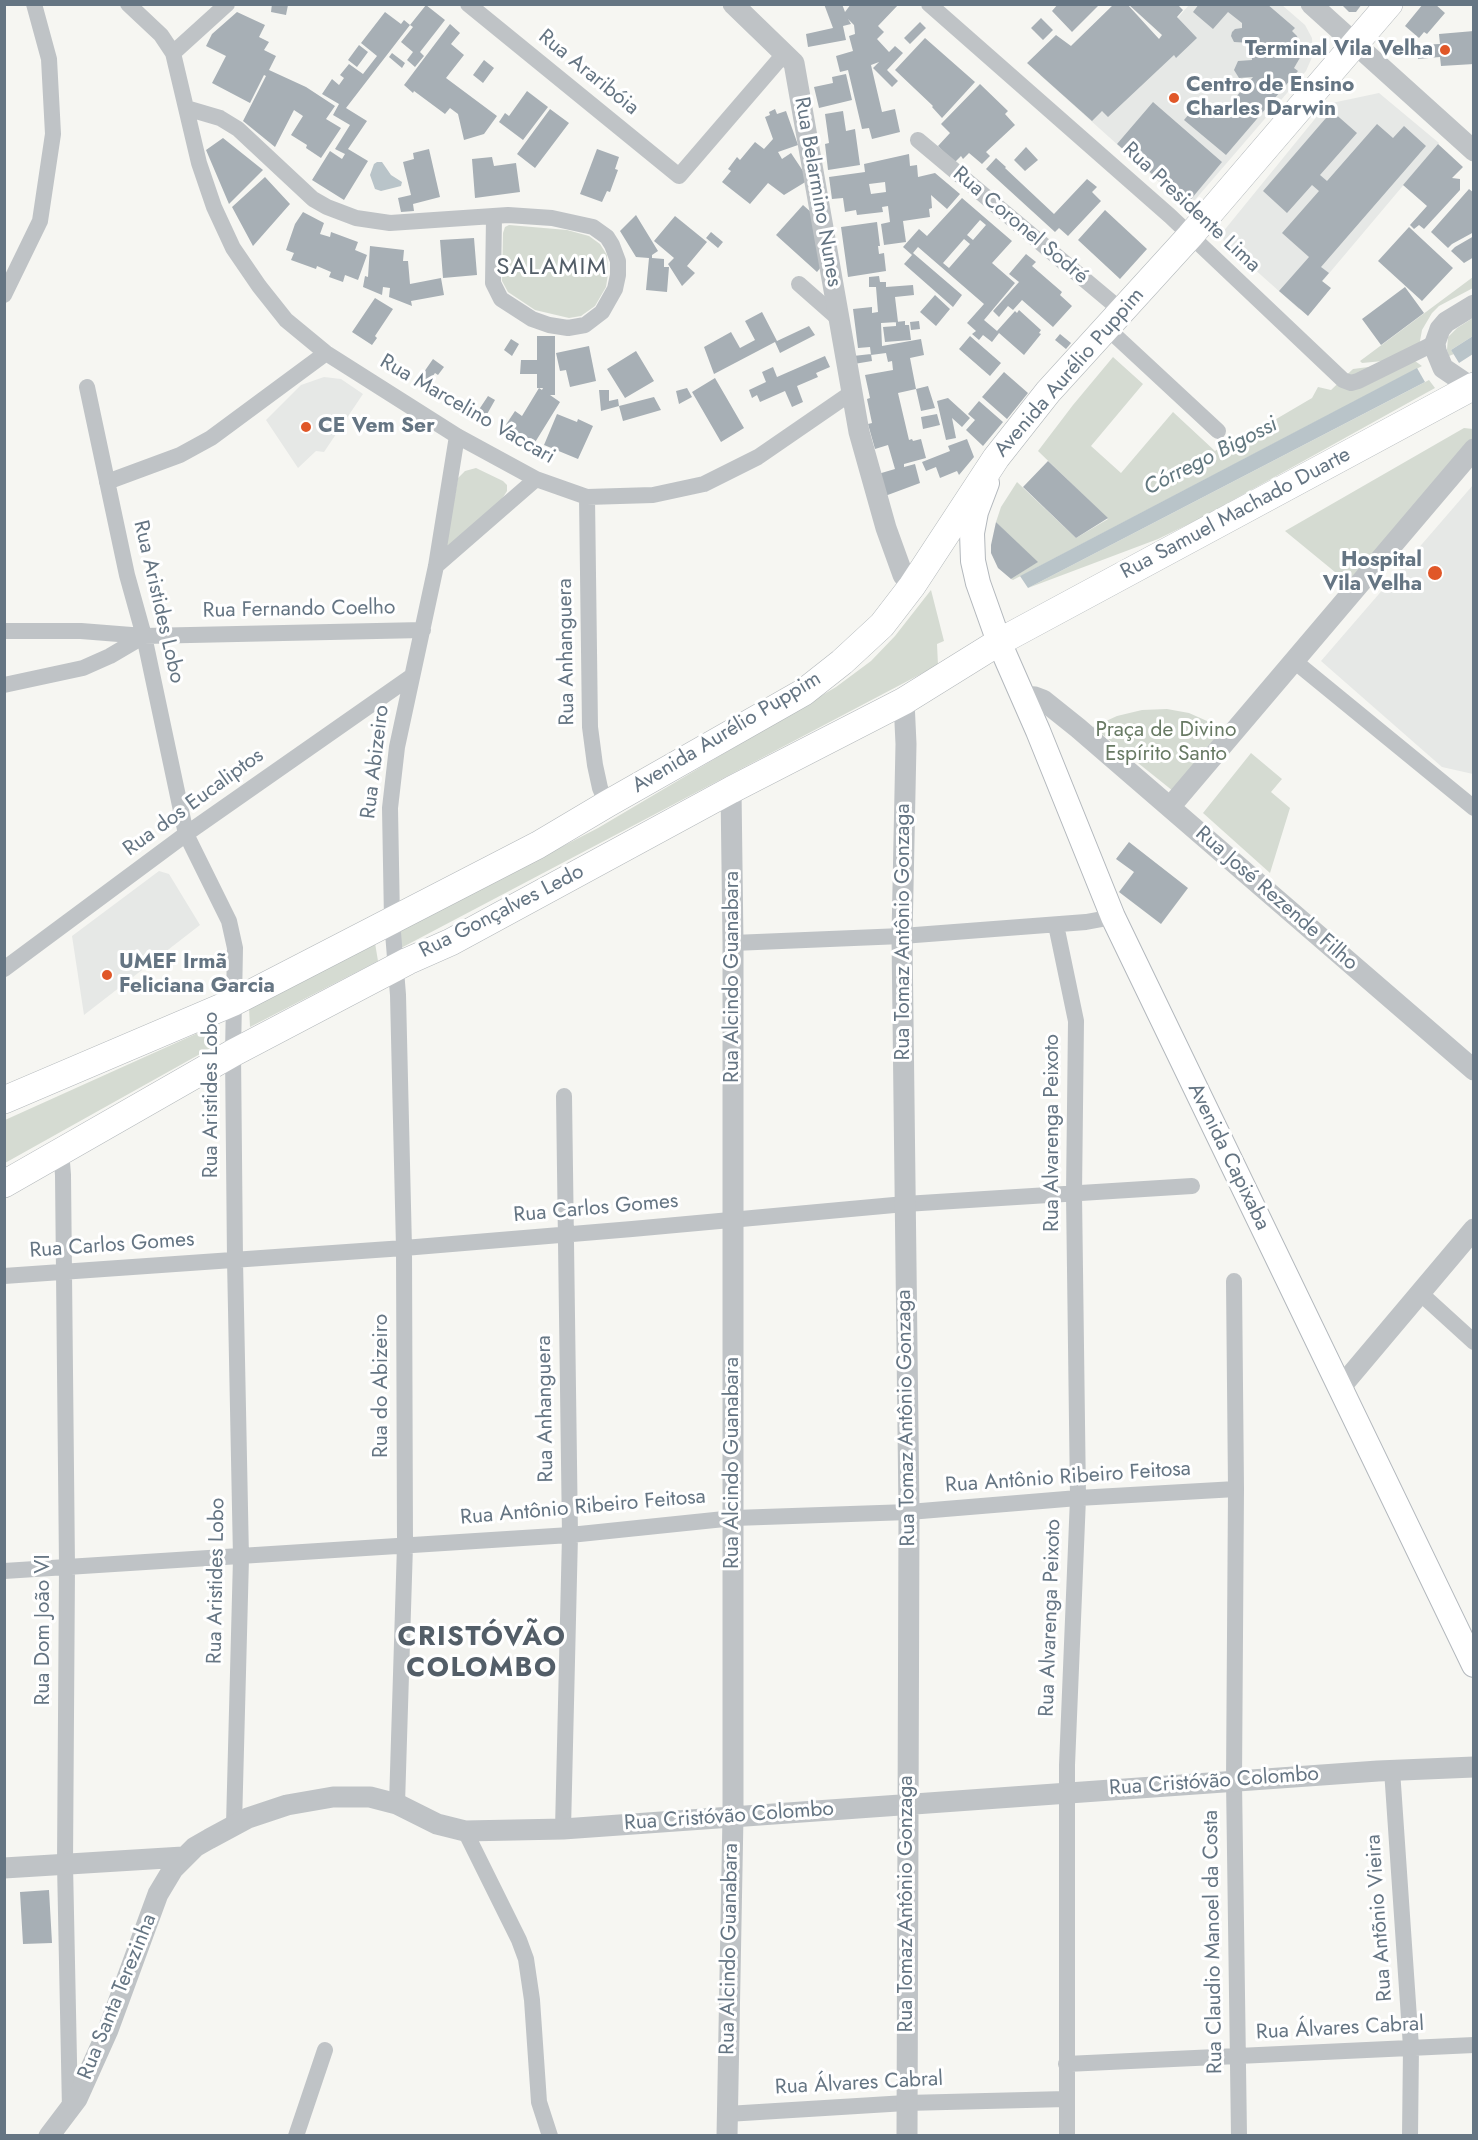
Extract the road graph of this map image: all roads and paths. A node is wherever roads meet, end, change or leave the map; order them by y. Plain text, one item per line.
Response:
1 (34, 4) edge
2 (128, 4) edge
3 (227, 4) edge
4 (468, 4) edge
5 (733, 4) edge
6 (929, 4) edge
7 (1311, 4) edge
8 (1389, 4) edge
9 (1356, 44) junction
10 (173, 52) junction
11 (789, 59) junction
12 (186, 108) junction
13 (918, 140) dead end
14 (1473, 151) edge
15 (494, 218) junction
16 (1190, 236) junction
17 (800, 284) dead end
18 (4, 295) edge
19 (1473, 305) edge
20 (1114, 320) junction
21 (841, 321) junction
22 (1435, 343) junction
23 (326, 353) junction
24 (87, 387) dead end
25 (1473, 387) edge
26 (851, 393) junction
27 (1218, 431) dead end
28 (457, 436) junction
29 (1473, 449) edge
30 (996, 458) junction
31 (536, 480) junction
32 (107, 482) junction
33 (587, 497) junction
34 (436, 566) junction
35 (912, 586) junction
36 (4, 630) edge
37 (423, 630) junction
38 (144, 636) junction
39 (999, 642) junction
40 (1293, 660) junction
41 (412, 676) junction
42 (4, 685) edge
43 (1023, 696) junction
44 (903, 701) junction
45 (1078, 728) junction
46 (1038, 731) junction
47 (731, 790) junction
48 (607, 804) junction
49 (1170, 807) junction
50 (1473, 808) edge
51 (186, 834) junction
52 (1113, 917) junction
53 (392, 920) junction
54 (1056, 925) junction
55 (902, 936) junction
56 (733, 943) junction
57 (397, 968) junction
58 (4, 969) edge
59 (234, 1002) junction
60 (233, 1053) junction
61 (1473, 1070) edge
62 (564, 1096) dead end
63 (4, 1100) edge
64 (61, 1150) junction
65 (4, 1184) edge
66 (1192, 1186) dead end
67 (1074, 1194) junction
68 (905, 1203) junction
69 (733, 1220) junction
70 (1473, 1228) edge
71 (566, 1235) junction
72 (404, 1248) junction
73 (236, 1260) junction
74 (64, 1272) junction
75 (4, 1276) edge
76 (1234, 1281) dead end
77 (1419, 1292) junction
78 (1473, 1342) edge
79 (1340, 1389) junction
80 (1236, 1489) junction
81 (1078, 1498) junction
82 (909, 1512) junction
83 (734, 1518) junction
84 (570, 1535) junction
85 (405, 1545) junction
86 (242, 1558) junction
87 (67, 1567) junction
88 (4, 1571) edge
89 (1473, 1665) edge
90 (1473, 1767) edge
91 (1392, 1770) junction
92 (1234, 1781) junction
93 (1066, 1793) junction
94 (397, 1804) junction
95 (907, 1804) junction
96 (733, 1816) junction
97 (234, 1825) junction
98 (563, 1829) junction
99 (465, 1831) junction
100 (183, 1857) junction
101 (65, 1864) junction
102 (4, 1868) edge
103 (1473, 2045) edge
104 (1411, 2047) junction
105 (325, 2050) dead end
106 (1238, 2057) junction
107 (1065, 2064) junction
108 (1066, 2099) junction
109 (906, 2103) junction
110 (70, 2110) junction
111 (726, 2114) junction
112 (302, 2132) edge
113 (49, 2136) edge
114 (550, 2136) edge
115 (727, 2136) edge
116 (907, 2136) edge
117 (1067, 2136) edge
118 (1239, 2136) edge
119 (1410, 2136) edge

1 - 18 street
2 - 10 street
3 - 10 street
4 - 11 street, Rua Araribóia
5 - 11 street
6 - 16 street, Rua Presidente Lima
7 - 9 street
8 - 9 main road, Avenida Aurélio Puppim
9 - 14 street
9 - 16 main road, Avenida Aurélio Puppim
10 - 12 street, Rua Marcelino Vaccari
11 - 21 street, Rua Belarmino Nunes
12 - 15 street
12 - 23 street, Rua Marcelino Vaccari
13 - 20 street, Rua Coronel Sodré
15 - 15 street
16 - 20 main road, Avenida Aurélio Puppim
16 - 22 street, Rua Presidente Lima
17 - 21 street, Rua Belarmino Nunes
19 - 22 street
20 - 27 street, Rua Coronel Sodré
20 - 30 main road, Avenida Aurélio Puppim
21 - 26 street, Rua Belarmino Nunes
22 - 25 street
23 - 28 street, Rua Marcelino Vaccari
23 - 32 street
24 - 32 street, Rua Aristides Lobo
25 - 39 main road, Rua Samuel Machado Duarte
26 - 33 street, Rua Marcelino Vaccari
26 - 35 street, Rua Belarmino Nunes
28 - 31 street, Rua Marcelino Vaccari
28 - 34 street, Rua Abizeiro
29 - 40 street
30 - 35 main road, Avenida Aurélio Puppim
30 - 39 main road, Avenida Capixaba
31 - 33 street, Rua Marcelino Vaccari
31 - 34 street
32 - 38 street, Rua Aristides Lobo
33 - 48 street, Rua Anhanguera
34 - 37 street, Rua Abizeiro
35 - 48 main road, Avenida Aurélio Puppim
36 - 38 street
37 - 38 street, Rua Fernando Coelho
37 - 41 street, Rua Abizeiro
38 - 42 street, Rua Fernando Coelho
38 - 51 street, Rua Aristides Lobo
39 - 43 main road, Avenida Capixaba
39 - 44 main road, Rua Gonçalves Ledo
40 - 49 street
40 - 50 street
41 - 51 street, Rua dos Eucaliptos
41 - 53 street, Rua Abizeiro
43 - 45 street, Rua José Rezende Filho
43 - 46 main road, Avenida Capixaba
44 - 47 main road, Rua Gonçalves Ledo
44 - 55 street, Rua Tomaz Antônio Gonzaga
45 - 46 street
45 - 49 street, Rua José Rezende Filho
46 - 52 main road, Avenida Capixaba
47 - 56 street, Rua Alcindo Guanabara
47 - 57 main road, Rua Gonçalves Ledo
48 - 53 main road, Avenida Aurélio Puppim
49 - 61 street, Rua José Rezende Filho
51 - 58 street, Rua dos Eucaliptos
51 - 59 street, Rua Aristides Lobo
52 - 54 street
52 - 79 main road, Avenida Capixaba
53 - 57 street, Rua Abizeiro
53 - 59 main road, Avenida Aurélio Puppim
54 - 55 street
54 - 67 street, Rua Alvarenga Peixoto
55 - 56 street
55 - 68 street, Rua Tomaz Antônio Gonzaga
56 - 69 street, Rua Alcindo Guanabara
57 - 60 main road, Rua Gonçalves Ledo
57 - 72 street, Rua do Abizeiro
59 - 60 street, Rua Aristides Lobo
59 - 63 main road, Avenida Aurélio Puppim
60 - 64 main road, Rua Gonçalves Ledo
60 - 73 street, Rua Aristides Lobo
62 - 71 street, Rua Anhanguera
64 - 65 main road, Rua Gonçalves Ledo
64 - 74 street, Rua Dom João VI
66 - 67 street, Rua Carlos Gomes
67 - 68 street, Rua Carlos Gomes
67 - 81 street, Rua Alvarenga Peixoto
68 - 69 street, Rua Carlos Gomes
68 - 82 street, Rua Tomaz Antônio Gonzaga
69 - 71 street, Rua Carlos Gomes
69 - 83 street, Rua Alcindo Guanabara
70 - 77 street
71 - 72 street, Rua Carlos Gomes
71 - 84 street, Rua Anhanguera
72 - 73 street, Rua Carlos Gomes
72 - 85 street, Rua do Abizeiro
73 - 74 street, Rua Carlos Gomes
73 - 86 street, Rua Aristides Lobo
74 - 75 street, Rua Carlos Gomes
74 - 87 street, Rua Dom João VI
76 - 80 street, Rua Claudio Manoel da Costa
77 - 78 street
77 - 79 street
79 - 89 main road, Avenida Capixaba
80 - 81 street, Rua Antônio Ribeiro Feitosa
80 - 92 street, Rua Claudio Manoel da Costa
81 - 82 street, Rua Antônio Ribeiro Feitosa
81 - 93 street, Rua Alvarenga Peixoto
82 - 83 street, Rua Antônio Ribeiro Feitosa
82 - 95 street, Rua Tomaz Antônio Gonzaga
83 - 84 street, Rua Antônio Ribeiro Feitosa
83 - 96 street, Rua Alcindo Guanabara
84 - 85 street, Rua Antônio Ribeiro Feitosa
84 - 98 street, Rua Anhanguera
85 - 86 street, Rua Antônio Ribeiro Feitosa
85 - 94 street, Rua do Abizeiro
86 - 87 street, Rua Antônio Ribeiro Feitosa
86 - 97 street, Rua Aristides Lobo
87 - 88 street, Rua Antônio Ribeiro Feitosa
87 - 101 street, Rua Dom João VI
90 - 91 street, Rua Cristóvão Colombo
91 - 92 street, Rua Cristóvão Colombo
91 - 104 street, Rua Antõnio Vieira
92 - 93 street, Rua Cristóvão Colombo
92 - 106 street, Rua Claudio Manoel da Costa
93 - 95 street, Rua Cristóvão Colombo
93 - 107 street, Rua Alvarenga Peixoto
94 - 97 street, Rua Cristóvão Colombo
94 - 99 street, Rua Cristóvão Colombo
95 - 96 street, Rua Cristóvão Colombo
95 - 109 street, Rua Tomaz Antônio Gonzaga
96 - 98 street, Rua Cristóvão Colombo
96 - 111 street, Rua Alcindo Guanabara
97 - 100 street, Rua Cristóvão Colombo
98 - 99 street, Rua Cristóvão Colombo
99 - 114 street
100 - 101 street
100 - 110 street, Rua Santa Terezinha
101 - 102 street
101 - 110 street, Rua Dom João VI
103 - 104 street, Rua Álvares Cabral
104 - 106 street, Rua Álvares Cabral
104 - 119 street, Rua Antõnio Vieira
105 - 112 street
106 - 107 street, Rua Álvares Cabral
106 - 118 street, Rua Claudio Manoel da Costa
107 - 108 street, Rua Alvarenga Peixoto
108 - 109 street, Rua Álvares Cabral
108 - 117 street, Rua Alvarenga Peixoto
109 - 111 street, Rua Álvares Cabral
109 - 116 street, Rua Tomaz Antônio Gonzaga
110 - 113 street, Rua Santa Terezinha
111 - 115 street, Rua Alcindo Guanabara

